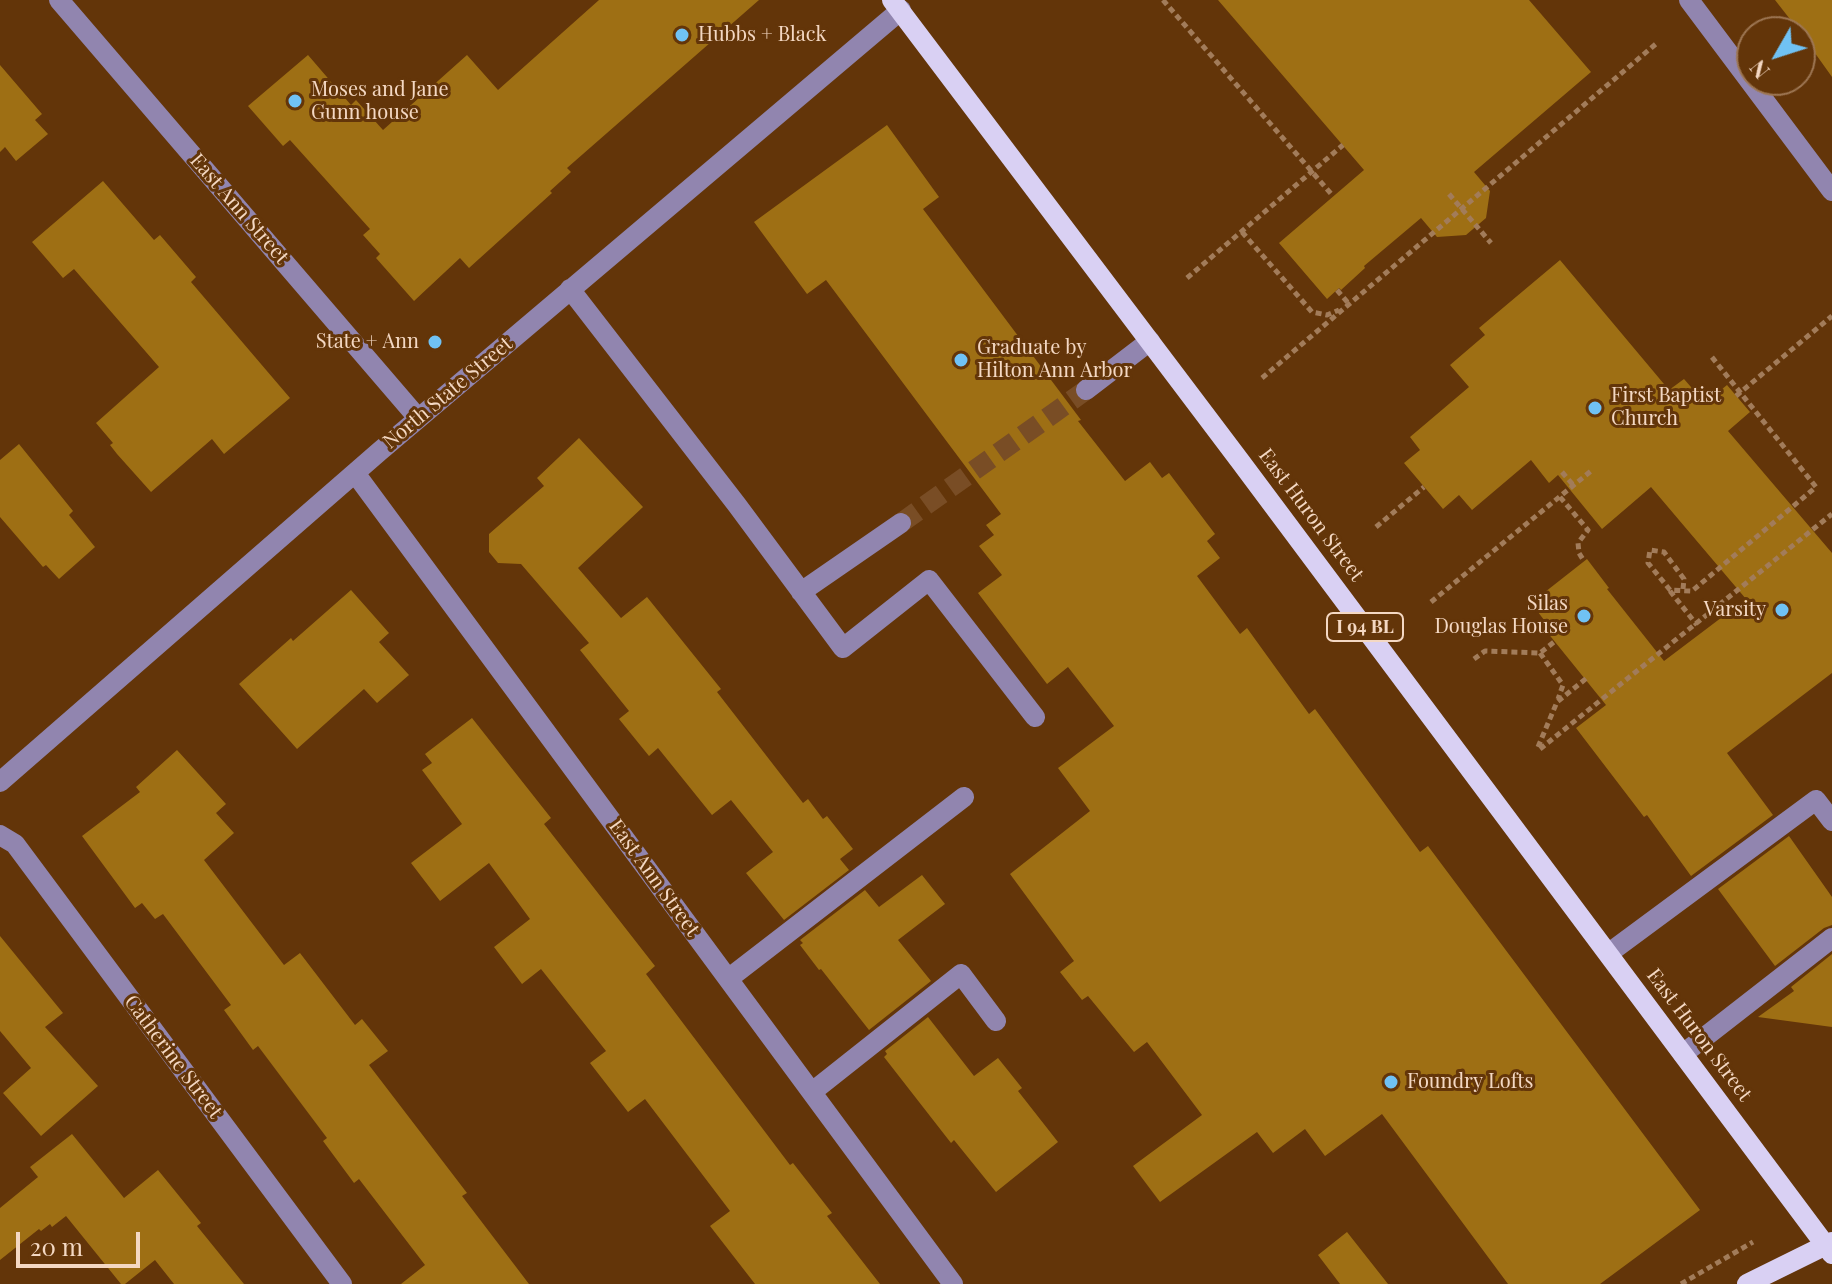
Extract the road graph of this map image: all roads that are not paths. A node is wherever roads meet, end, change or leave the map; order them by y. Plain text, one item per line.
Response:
1 (59, 0) edge
2 (1689, 0) edge
3 (902, 3) edge
4 (1832, 191) edge
5 (570, 289) junction
6 (1150, 341) junction
7 (1086, 390) tunnel mouth
8 (418, 418) junction
9 (355, 473) junction
10 (901, 523) tunnel mouth
11 (801, 592) junction
12 (1035, 717) dead end
13 (0, 782) edge
14 (964, 797) dead end
15 (1832, 821) edge
16 (0, 835) edge
17 (1832, 938) edge
18 (1609, 953) junction
19 (728, 979) junction
20 (996, 1021) dead end
21 (1683, 1054) junction
22 (812, 1092) junction
23 (1830, 1247) edge
24 (342, 1284) edge
25 (953, 1284) edge
26 (1747, 1284) edge

1 - 8 street, East Ann Street
2 - 4 street
3 - 5 street, North State Street
3 - 6 main road, East Huron Street / I 94 BL
5 - 8 street, North State Street
5 - 11 street
6 - 7 street
6 - 18 main road, East Huron Street / I 94 BL
8 - 9 street, North State Street
9 - 13 street, North State Street
9 - 19 street, East Ann Street
10 - 11 street
11 - 12 street
14 - 19 street
15 - 18 street
16 - 24 street, Catherine Street
17 - 21 street
18 - 21 main road, East Huron Street / I 94 BL
19 - 22 street, East Ann Street
20 - 22 street
21 - 23 main road, East Huron Street / I 94 BL
22 - 25 street, East Ann Street
23 - 26 main road

